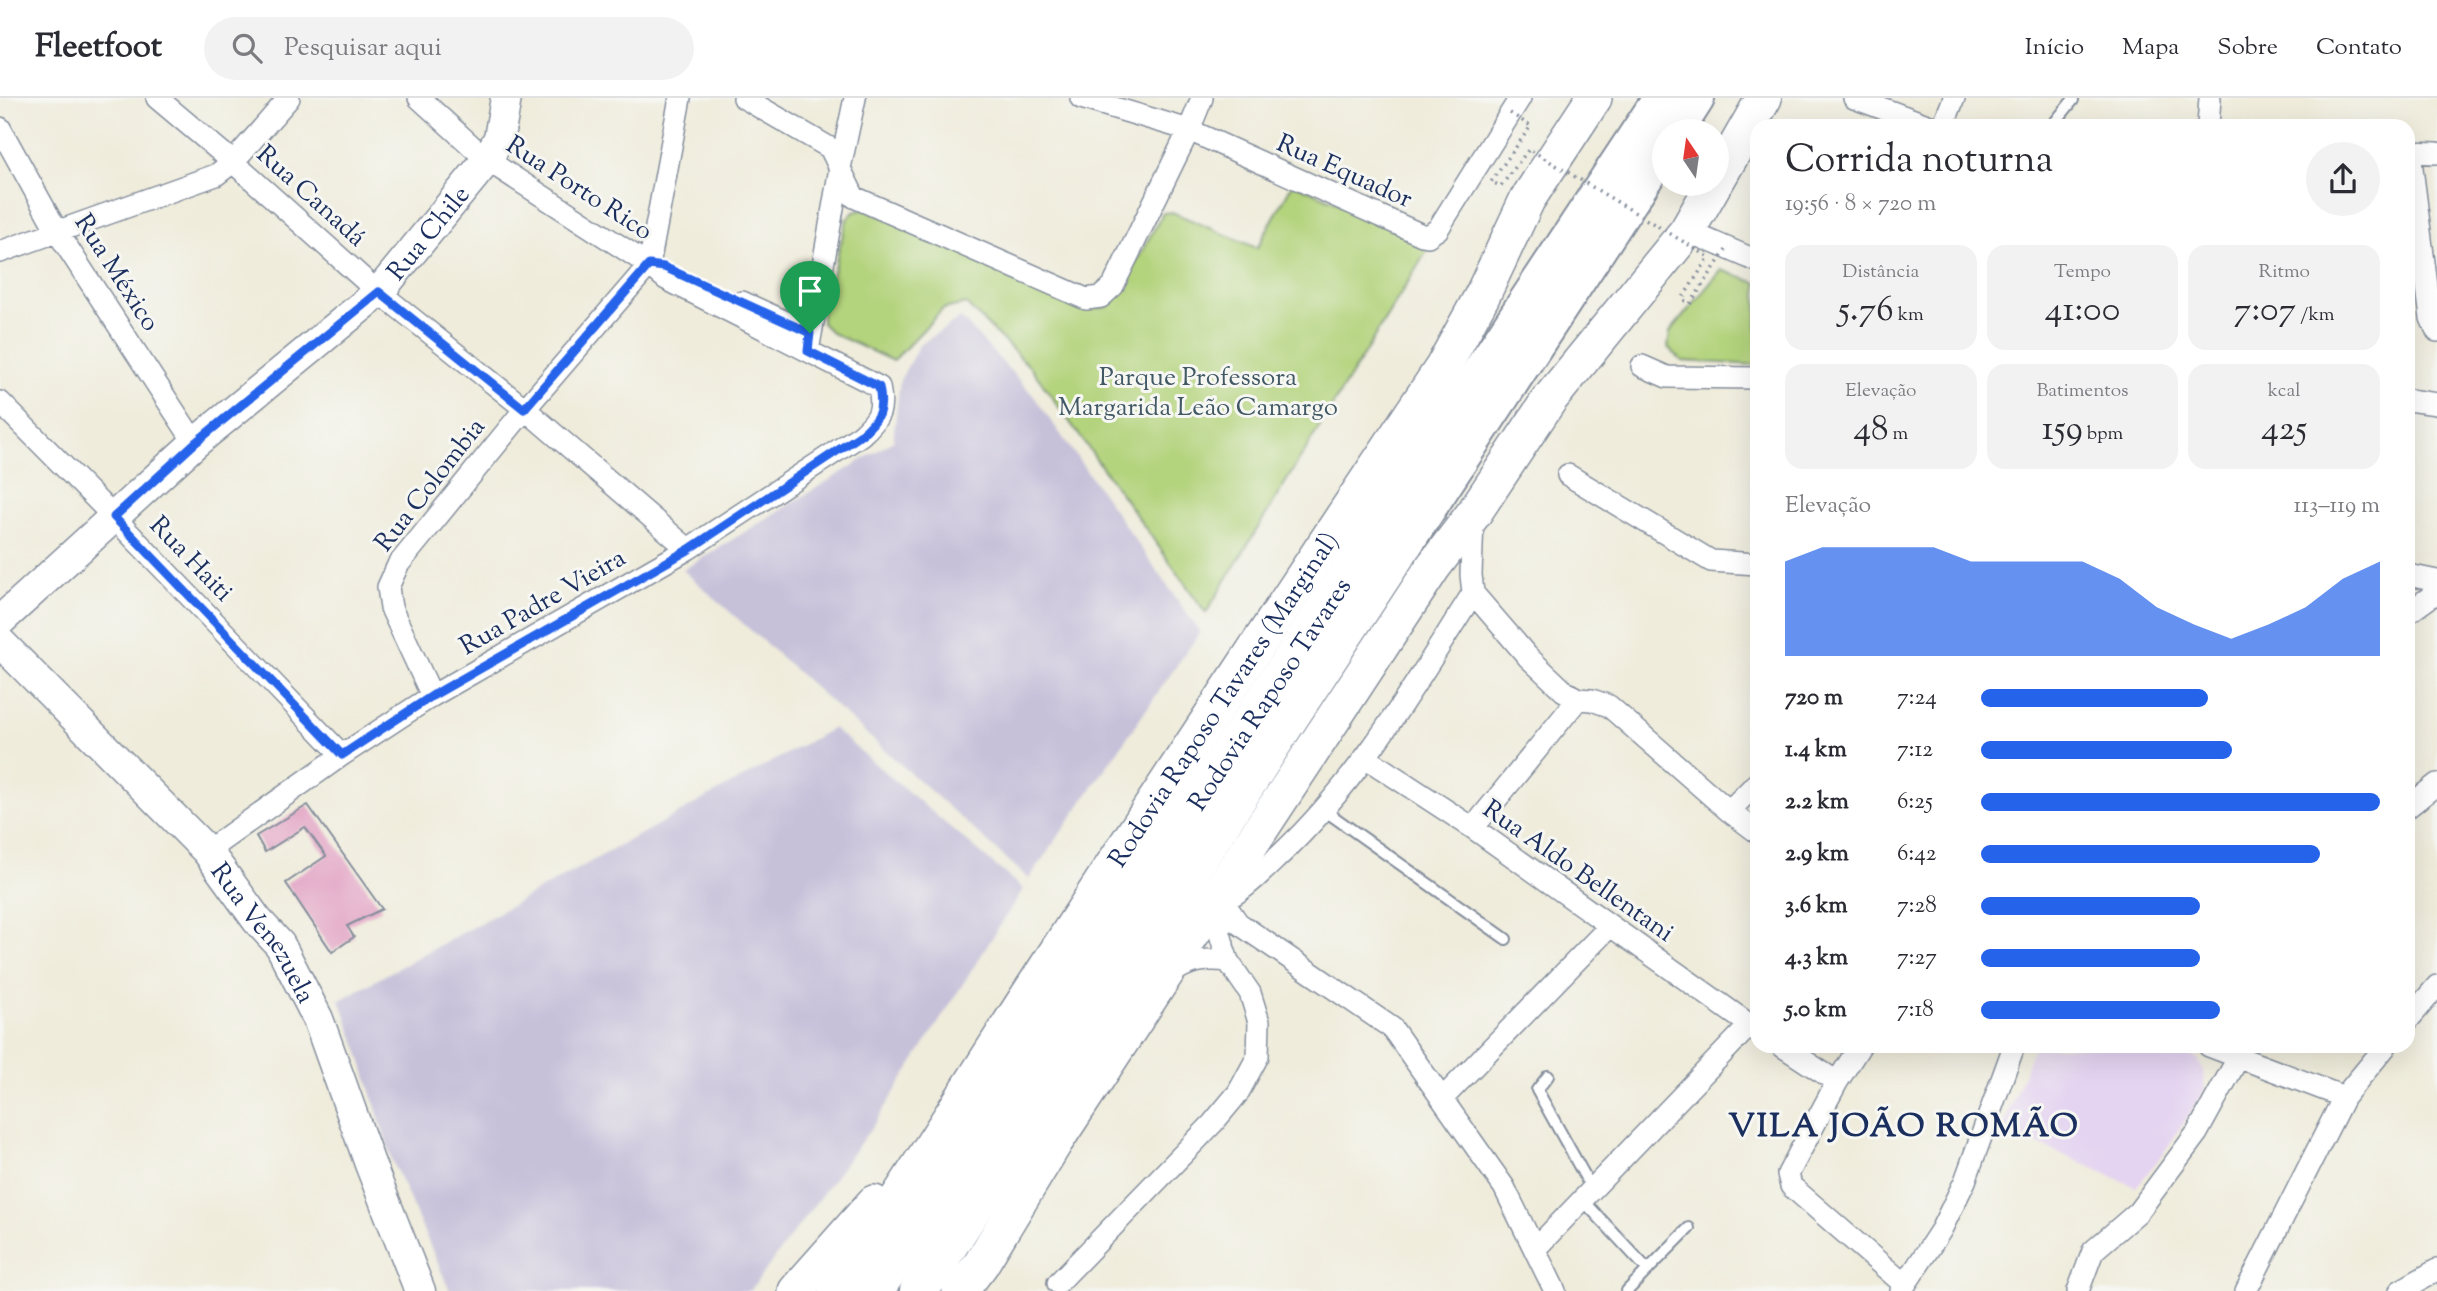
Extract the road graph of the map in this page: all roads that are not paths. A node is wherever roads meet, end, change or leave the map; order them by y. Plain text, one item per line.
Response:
1 (157, 98) edge
2 (289, 98) edge
3 (419, 98) edge
4 (506, 98) edge
5 (680, 98) edge
6 (744, 98) edge
7 (855, 98) edge
8 (1081, 98) edge
9 (1202, 98) edge
10 (1594, 98) edge
11 (1663, 98) edge
12 (1695, 98) edge
13 (1764, 98) edge
14 (1854, 98) edge
15 (1954, 98) edge
16 (2210, 98) edge
17 (2073, 100) edge
18 (1515, 106) edge
19 (1682, 119) edge
20 (1752, 119) edge
21 (1911, 119) edge
22 (1946, 119) edge
23 (2058, 119) edge
24 (2208, 119) edge
25 (1750, 122) edge
26 (0, 128) edge
27 (1189, 130) junction
28 (2415, 152) edge
29 (2437, 153) edge
30 (1729, 159) edge
31 (487, 160) junction
32 (233, 162) junction
33 (1652, 164) edge
34 (840, 168) junction
35 (1708, 196) edge
36 (2415, 197) edge
37 (1687, 231) junction
38 (58, 233) junction
39 (0, 252) edge
40 (1750, 259) edge
41 (649, 265) junction
42 (379, 292) junction
43 (2437, 331) edge
44 (809, 342) junction
45 (1642, 366) dead end
46 (1750, 379) edge
47 (879, 387) joint
48 (2415, 401) edge
49 (0, 402) edge
50 (2437, 404) edge
51 (524, 409) junction
52 (195, 443) junction
53 (1568, 475) dead end
54 (1474, 513) junction
55 (114, 517) junction
56 (688, 550) junction
57 (1750, 564) edge
58 (2415, 576) edge
59 (2437, 580) edge
60 (2437, 592) edge
61 (1474, 593) junction
62 (2415, 608) edge
63 (0, 621) edge
64 (0, 642) edge
65 (432, 696) junction
66 (1578, 699) junction
67 (342, 755) junction
68 (1366, 758) junction
69 (2437, 784) edge
70 (1750, 790) edge
71 (2415, 801) edge
72 (1324, 810) junction
73 (1729, 811) junction
74 (1750, 827) edge
75 (1473, 828) junction
76 (207, 851) junction
77 (1225, 904) junction
78 (1610, 926) junction
79 (1506, 939) dead end
80 (1226, 953) junction
81 (2437, 986) edge
82 (1156, 990) junction
83 (2415, 1012) edge
84 (1750, 1026) edge
85 (1750, 1031) edge
86 (1793, 1053) edge
87 (1856, 1053) edge
88 (2011, 1053) edge
89 (2226, 1053) edge
90 (2380, 1053) edge
91 (2238, 1058) junction
92 (1548, 1076) dead end
93 (1837, 1082) junction
94 (2344, 1097) junction
95 (1443, 1098) junction
96 (949, 1116) junction
97 (1587, 1194) junction
98 (1689, 1228) dead end
99 (1535, 1249) junction
100 (1648, 1270) junction
101 (2437, 1270) edge
102 (971, 1282) edge
103 (1056, 1287) edge
104 (1903, 1288) edge
105 (420, 1291) edge
106 (796, 1291) edge
107 (836, 1291) edge
108 (874, 1291) edge
109 (919, 1291) edge
110 (1555, 1291) edge
111 (1627, 1291) edge
112 (2078, 1291) edge
113 (2246, 1291) edge
114 (2400, 1291) edge

1 - 32 street, Rua Canadá
2 - 32 street
3 - 31 street, Rua Porto Rico
4 - 31 main road, Rua Chile
5 - 41 street
6 - 34 street
7 - 34 street
8 - 27 street, Rua Equador
9 - 27 street
10 - 96 highway, Rodovia Raposo Tavares (Marginal)
11 - 108 highway, Rodovia Raposo Tavares
12 - 19 highway
13 - 20 highway
14 - 21 street
15 - 22 street
16 - 24 street
17 - 23 lane
18 - 27 street, Rua Equador
25 - 30 highway
26 - 38 street, Rua México
27 - 34 street
28 - 29 street
31 - 41 street, Rua Porto Rico
31 - 42 main road, Rua Chile
32 - 38 street
32 - 42 street, Rua Canadá
33 - 109 highway, Rodovia Raposo Tavares
34 - 44 street
35 - 37 highway
36 - 43 street
37 - 40 street
37 - 54 highway
38 - 39 street
38 - 52 street, Rua México
41 - 44 street, Rua Porto Rico
41 - 51 street, Rua Colombia
42 - 51 street, Rua Canadá
42 - 52 main road, Rua Chile
44 - 47 street, Rua Porto Rico
45 - 46 street
47 - 56 street, Rua Padre Vieira
48 - 50 street
49 - 55 street, Rua Haiti
51 - 56 street, Rua Canadá
51 - 65 street, Rua Colombia
52 - 55 main road, Rua Chile
53 - 57 street
54 - 61 street
54 - 77 highway
55 - 63 main road, Rua Chile
55 - 67 street, Rua Haiti
56 - 65 street, Rua Padre Vieira
58 - 59 street
60 - 62 street
61 - 66 street
61 - 68 street
64 - 76 main road, Rua Venezuela
65 - 67 street, Rua Padre Vieira
66 - 73 street
66 - 75 street
67 - 76 street, Rua Padre Vieira
68 - 72 street
68 - 75 street, Rua Aldo Bellentani
69 - 71 street
70 - 73 street
72 - 77 street
72 - 79 lane
73 - 74 street
75 - 78 street, Rua Aldo Bellentani
76 - 105 main road, Rua Venezuela
77 - 80 street
77 - 80 street
77 - 82 highway
77 - 95 street
78 - 84 street, Rua Aldo Bellentani
78 - 95 street
80 - 82 street
80 - 103 street
81 - 83 street
82 - 102 highway
85 - 97 street
86 - 93 street
87 - 93 street
88 - 104 street
89 - 91 street
90 - 94 street
91 - 94 street
91 - 112 street
92 - 97 lane
93 - 104 street
94 - 113 street
95 - 99 street
96 - 106 highway
96 - 107 highway, Rodovia Raposo Tavares (Marginal)
97 - 99 street
97 - 100 lane
98 - 100 lane
99 - 110 street
100 - 111 lane
101 - 114 street

